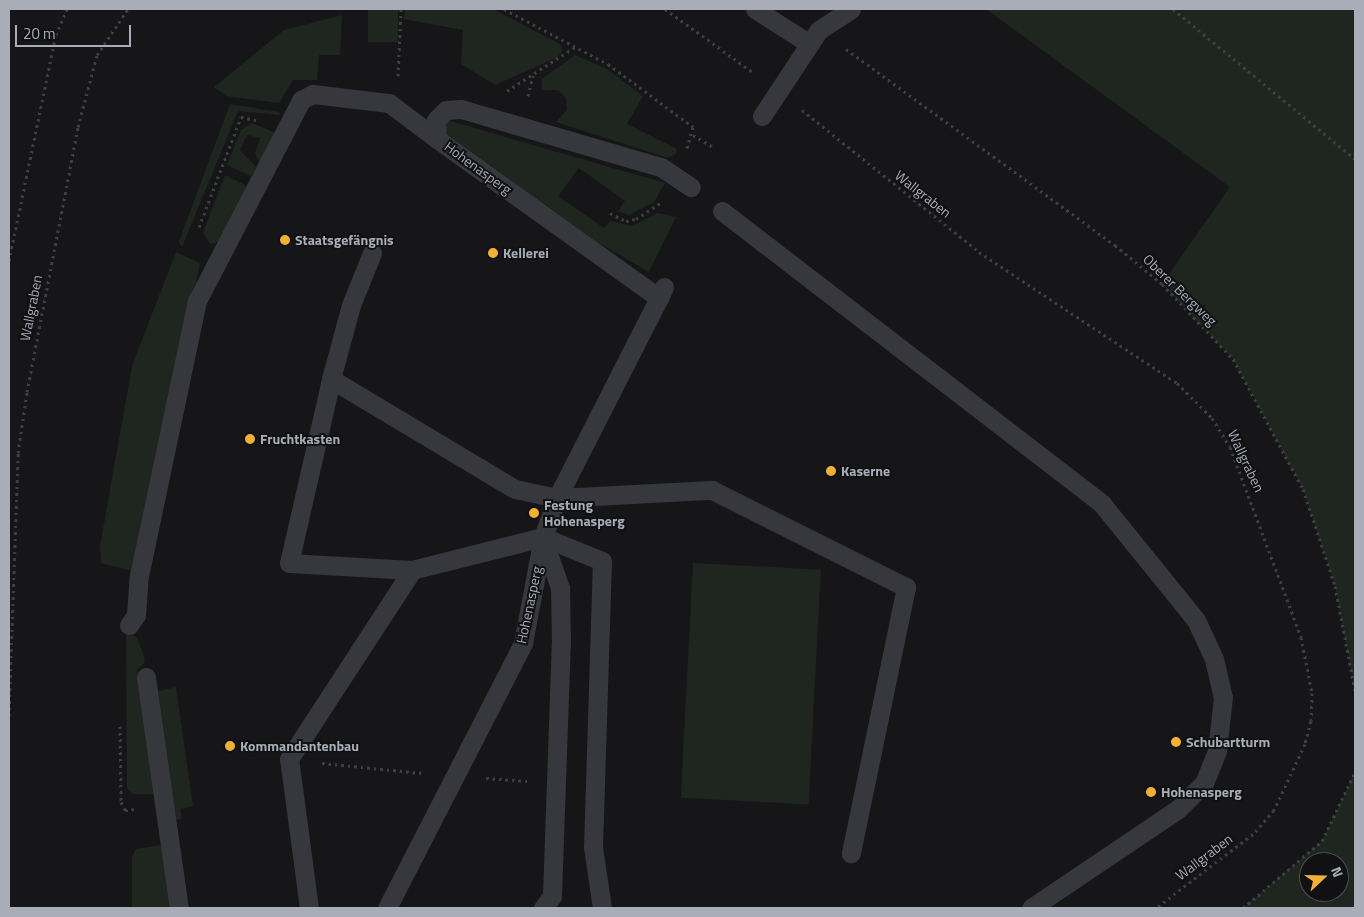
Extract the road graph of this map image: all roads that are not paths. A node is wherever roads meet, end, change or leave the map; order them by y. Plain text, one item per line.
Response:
1 (755, 9) edge
2 (851, 9) edge
3 (811, 44) junction
4 (762, 116) dead end
5 (437, 139) junction
6 (682, 181) road end
7 (722, 211) dead end
8 (372, 253) dead end
9 (331, 379) junction
10 (557, 498) junction
11 (543, 537) junction
12 (412, 570) junction
13 (129, 625) dead end
14 (146, 677) dead end
15 (851, 853) dead end
16 (179, 908) edge
17 (309, 908) edge
18 (387, 908) edge
19 (543, 908) edge
20 (602, 908) edge
21 (1031, 908) edge

1 - 3 lane
2 - 3 lane
3 - 4 lane
5 - 6 lane, Hohenasperg
5 - 10 lane, Hohenasperg
5 - 13 lane
7 - 21 lane
8 - 9 lane
9 - 10 lane
9 - 12 lane
10 - 11 lane, Hohenasperg
10 - 15 lane
11 - 12 lane
11 - 18 lane, Hohenasperg
11 - 19 lane
11 - 20 lane
12 - 17 lane
14 - 16 lane

